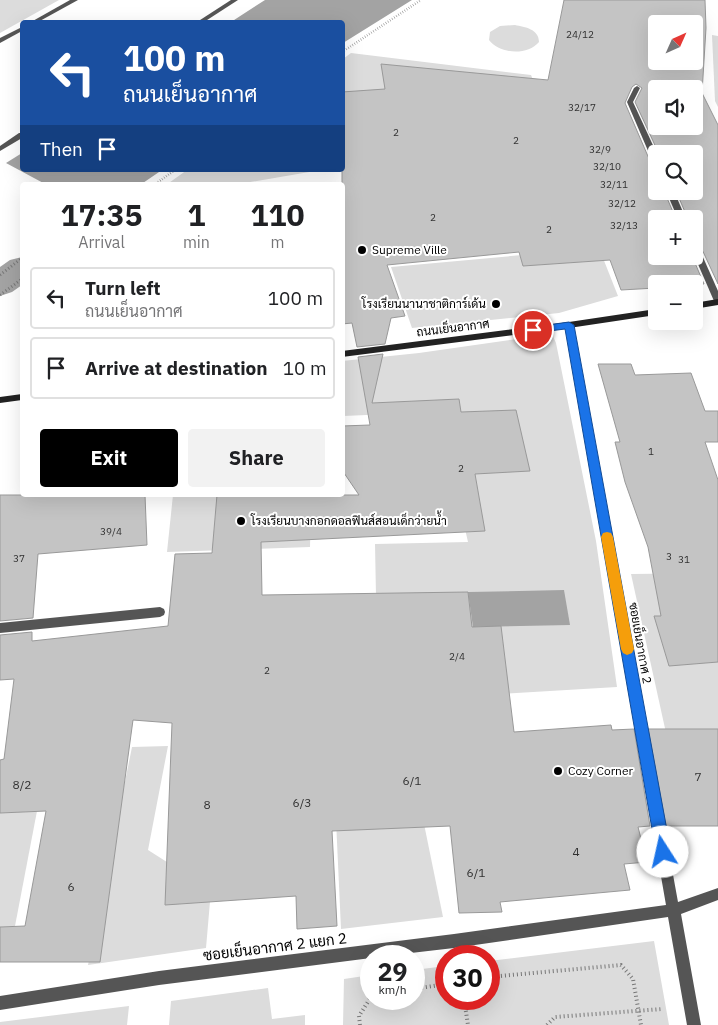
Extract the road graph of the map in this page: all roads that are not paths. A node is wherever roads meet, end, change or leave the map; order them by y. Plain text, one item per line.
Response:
1 (75, 0) edge
2 (235, 0) edge
3 (38, 20) edge
4 (203, 20) edge
5 (20, 30) edge
6 (0, 41) edge
7 (637, 88) dead end
8 (20, 136) edge
9 (649, 145) edge
10 (0, 149) edge
11 (702, 265) edge
12 (718, 301) edge
13 (703, 304) edge
14 (648, 313) edge
15 (569, 325) junction
16 (345, 354) edge
17 (20, 397) edge
18 (0, 400) edge
19 (160, 612) dead end
20 (0, 628) edge
21 (718, 894) edge
22 (674, 910) junction
23 (0, 1003) edge
24 (694, 1025) edge

1 - 3 street
2 - 4 street
5 - 6 street
7 - 9 street
8 - 10 street
11 - 12 street
12 - 13 street
14 - 15 street, ถนนเย็นอากาศ
15 - 16 street, ถนนเย็นอากาศ
15 - 22 street, ซอยเย็นอากาศ 2
17 - 18 street
19 - 20 street
21 - 22 street, ซอยเย็นอากาศ 2 แยก 2
22 - 23 street, ซอยเย็นอากาศ 2 แยก 2
22 - 24 street, ซอยเย็นอากาศ 2

